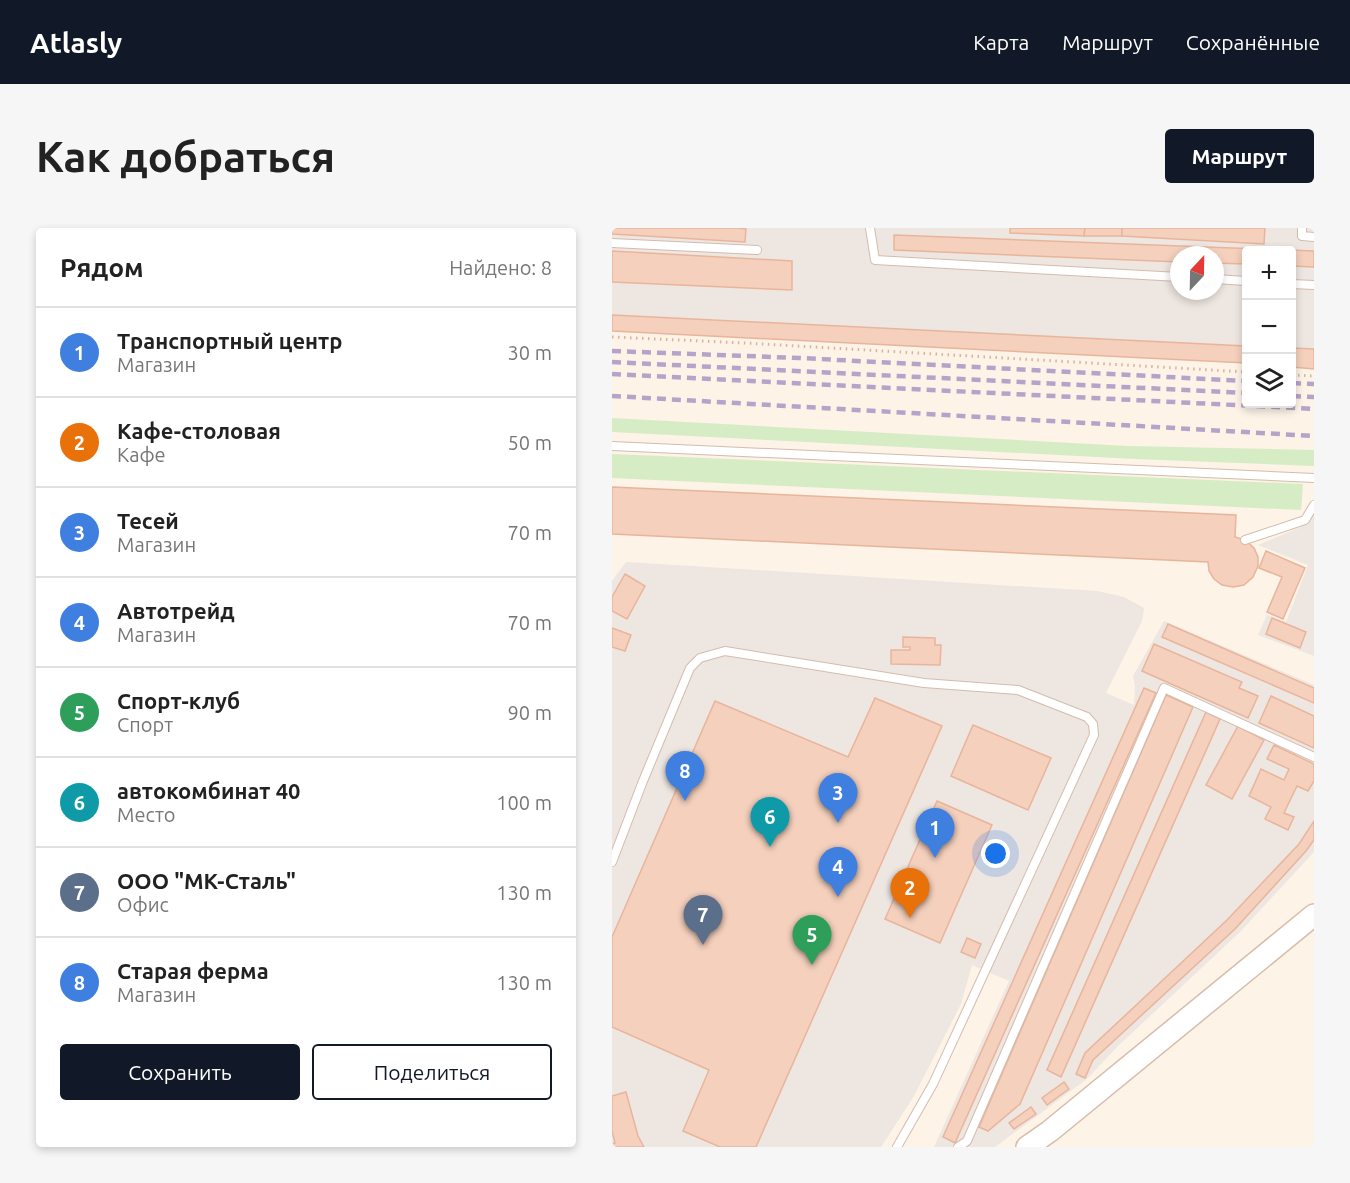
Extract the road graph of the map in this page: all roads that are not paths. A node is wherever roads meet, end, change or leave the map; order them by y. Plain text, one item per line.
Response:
1 (870, 228) edge
2 (1302, 228) edge
3 (1314, 237) edge
4 (612, 243) edge
5 (757, 250) dead end
6 (1170, 277) edge
7 (1224, 280) edge
8 (1242, 281) edge
9 (1296, 284) edge
10 (1314, 285) edge
11 (612, 446) edge
12 (1313, 480) edge
13 (1314, 505) edge
14 (1245, 540) dead end
15 (1314, 757) edge
16 (612, 862) edge
17 (1314, 915) edge
18 (897, 1147) edge
19 (958, 1147) edge
20 (1027, 1147) edge

1 - 6 lane
2 - 3 lane
4 - 5 lane
7 - 8 lane
9 - 10 lane
11 - 12 lane
13 - 14 lane
15 - 19 lane
16 - 18 lane
17 - 20 main road

